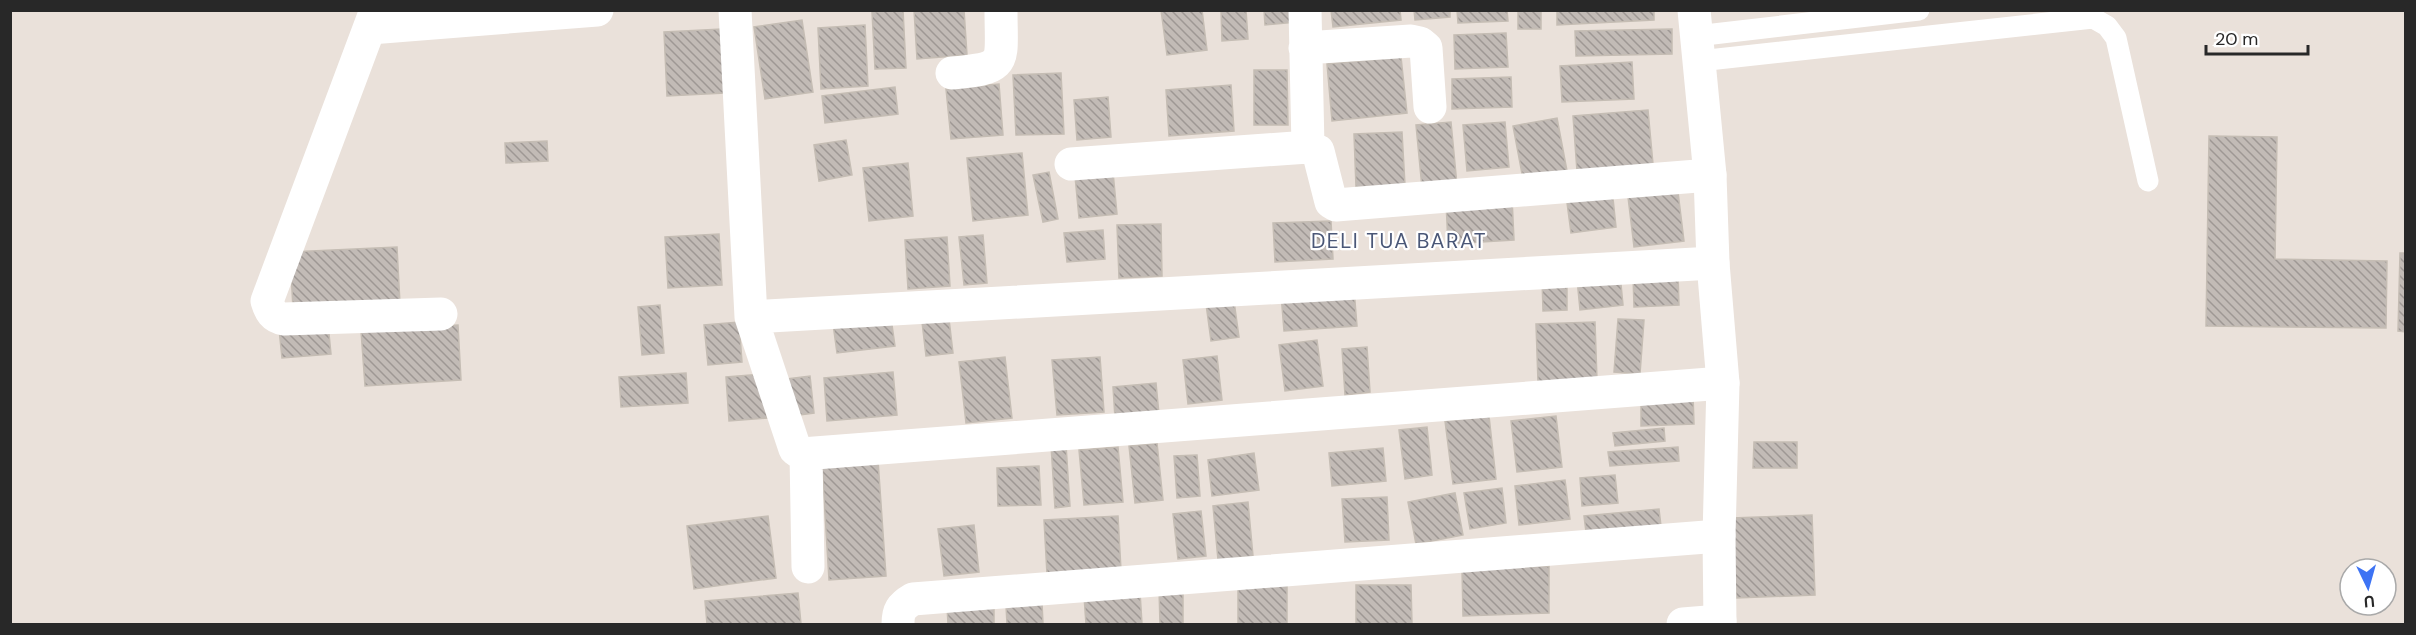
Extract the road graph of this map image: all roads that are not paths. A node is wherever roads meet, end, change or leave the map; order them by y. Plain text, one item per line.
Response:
1 (597, 10) edge
2 (735, 10) edge
3 (1001, 10) edge
4 (1305, 10) edge
5 (1919, 10) edge
6 (373, 19) edge
7 (1696, 36) edge
8 (1305, 48) junction
9 (952, 73) dead end
10 (1430, 107) dead end
11 (1308, 147) junction
12 (1071, 164) dead end
13 (1710, 175) junction
14 (2148, 181) dead end
15 (1713, 263) junction
16 (441, 314) dead end
17 (751, 317) junction
18 (1723, 382) junction
19 (806, 454) junction
20 (1719, 536) junction
21 (808, 567) dead end
22 (1720, 623) edge
23 (898, 624) edge
24 (1683, 624) edge

1 - 6 street
2 - 17 street
3 - 9 street
4 - 8 street
5 - 7 lane
6 - 16 street
7 - 13 street
7 - 14 lane
8 - 10 street
8 - 11 street
11 - 12 street
11 - 13 street
13 - 15 street
15 - 17 street
15 - 18 street
17 - 19 street
18 - 19 street
18 - 20 street
19 - 21 street
20 - 22 street
20 - 23 street
22 - 24 street

